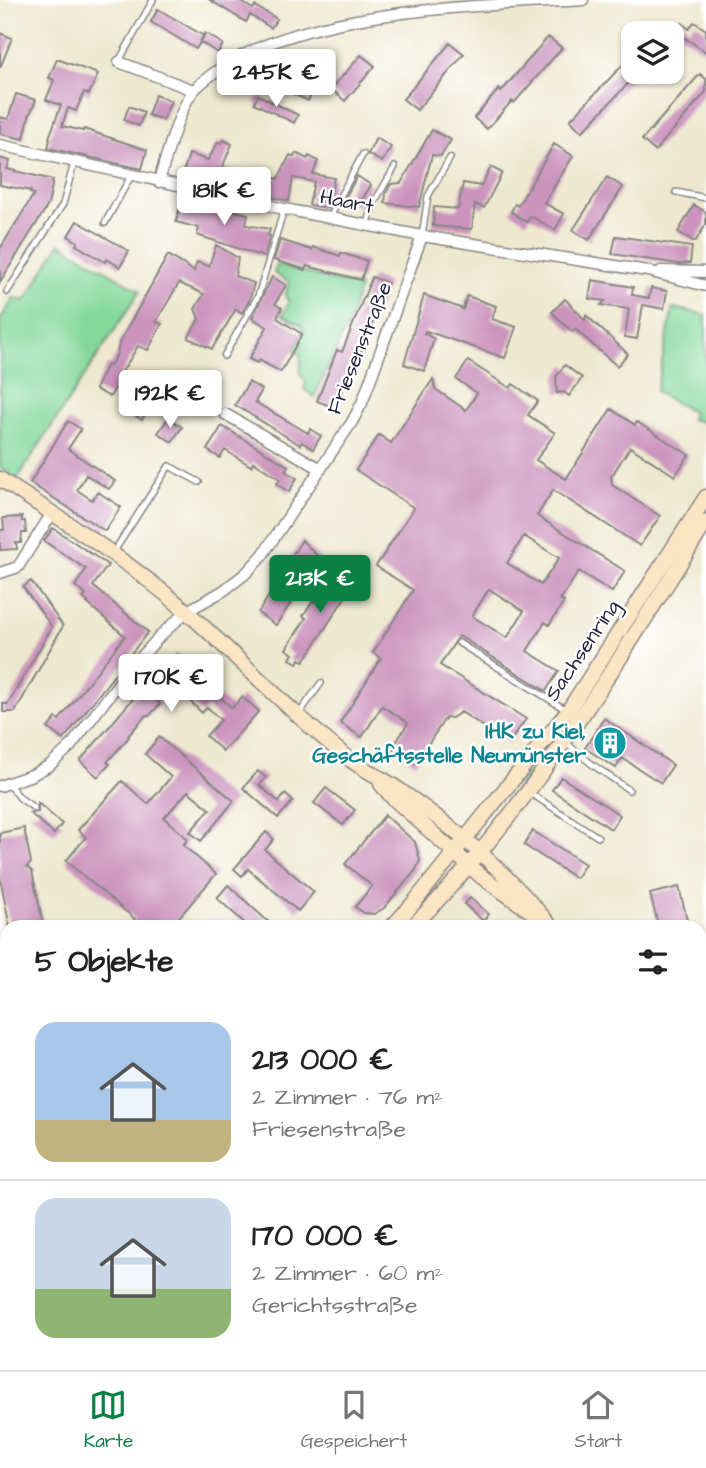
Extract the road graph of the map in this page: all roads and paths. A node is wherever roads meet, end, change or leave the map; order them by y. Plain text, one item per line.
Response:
1 (153, 0) edge
2 (583, 0) edge
3 (119, 62) joint
4 (193, 90) junction
5 (0, 145) edge
6 (363, 154) dead end
7 (450, 158) dead end
8 (74, 162) junction
9 (395, 167) dead end
10 (131, 176) junction
11 (159, 181) junction
12 (676, 192) dead end
13 (706, 198) edge
14 (284, 209) junction
15 (331, 218) junction
16 (105, 223) dead end
17 (368, 225) junction
18 (422, 236) junction
19 (648, 271) junction
20 (706, 272) edge
21 (706, 286) edge
22 (6, 292) dead end
23 (224, 356) dead end
24 (225, 414) dead end
25 (321, 469) junction
26 (0, 479) edge
27 (199, 482) dead end
28 (706, 497) edge
29 (52, 513) junction
30 (706, 522) edge
31 (113, 554) junction
32 (0, 573) edge
33 (187, 611) junction
34 (459, 643) dead end
35 (321, 683) dead end
36 (568, 711) junction
37 (297, 717) junction
38 (564, 741) junction
39 (4, 785) edge
40 (629, 790) dead end
41 (528, 791) junction
42 (34, 808) dead end
43 (598, 837) dead end
44 (459, 845) junction
45 (479, 852) junction
46 (469, 865) junction
47 (398, 920) edge
48 (418, 920) edge
49 (543, 920) edge
50 (547, 920) edge

1 - 3 lane
2 - 4 street
3 - 4 street
4 - 11 street
5 - 8 street, Haart
6 - 15 lane
7 - 18 lane
8 - 10 street, Haart
8 - 22 lane
9 - 17 lane
10 - 11 street, Haart
10 - 16 lane
11 - 14 street, Haart
12 - 13 lane
14 - 15 street, Haart
14 - 23 lane
15 - 17 street, Haart
17 - 18 street, Haart
18 - 19 street, Haart
18 - 25 street, Friesenstraße
19 - 20 street, Haart
19 - 21 street, Haart
24 - 25 street
25 - 33 street, Friesenstraße
26 - 29 main road
27 - 31 lane
28 - 36 main road, Sachsenring
29 - 31 main road
29 - 32 street
30 - 38 main road, Sachsenring
31 - 33 main road
33 - 37 main road
33 - 39 street, Friesenstraße
34 - 36 lane
35 - 37 lane
36 - 44 main road, Sachsenring
37 - 44 main road
38 - 40 lane
38 - 41 main road, Sachsenring
39 - 42 lane
41 - 43 lane
41 - 45 main road, Sachsenring
44 - 45 main road
44 - 46 main road
44 - 47 main road, Sachsenring
45 - 46 main road, Sachsenring
45 - 50 main road
46 - 48 main road, Sachsenring
46 - 49 main road

